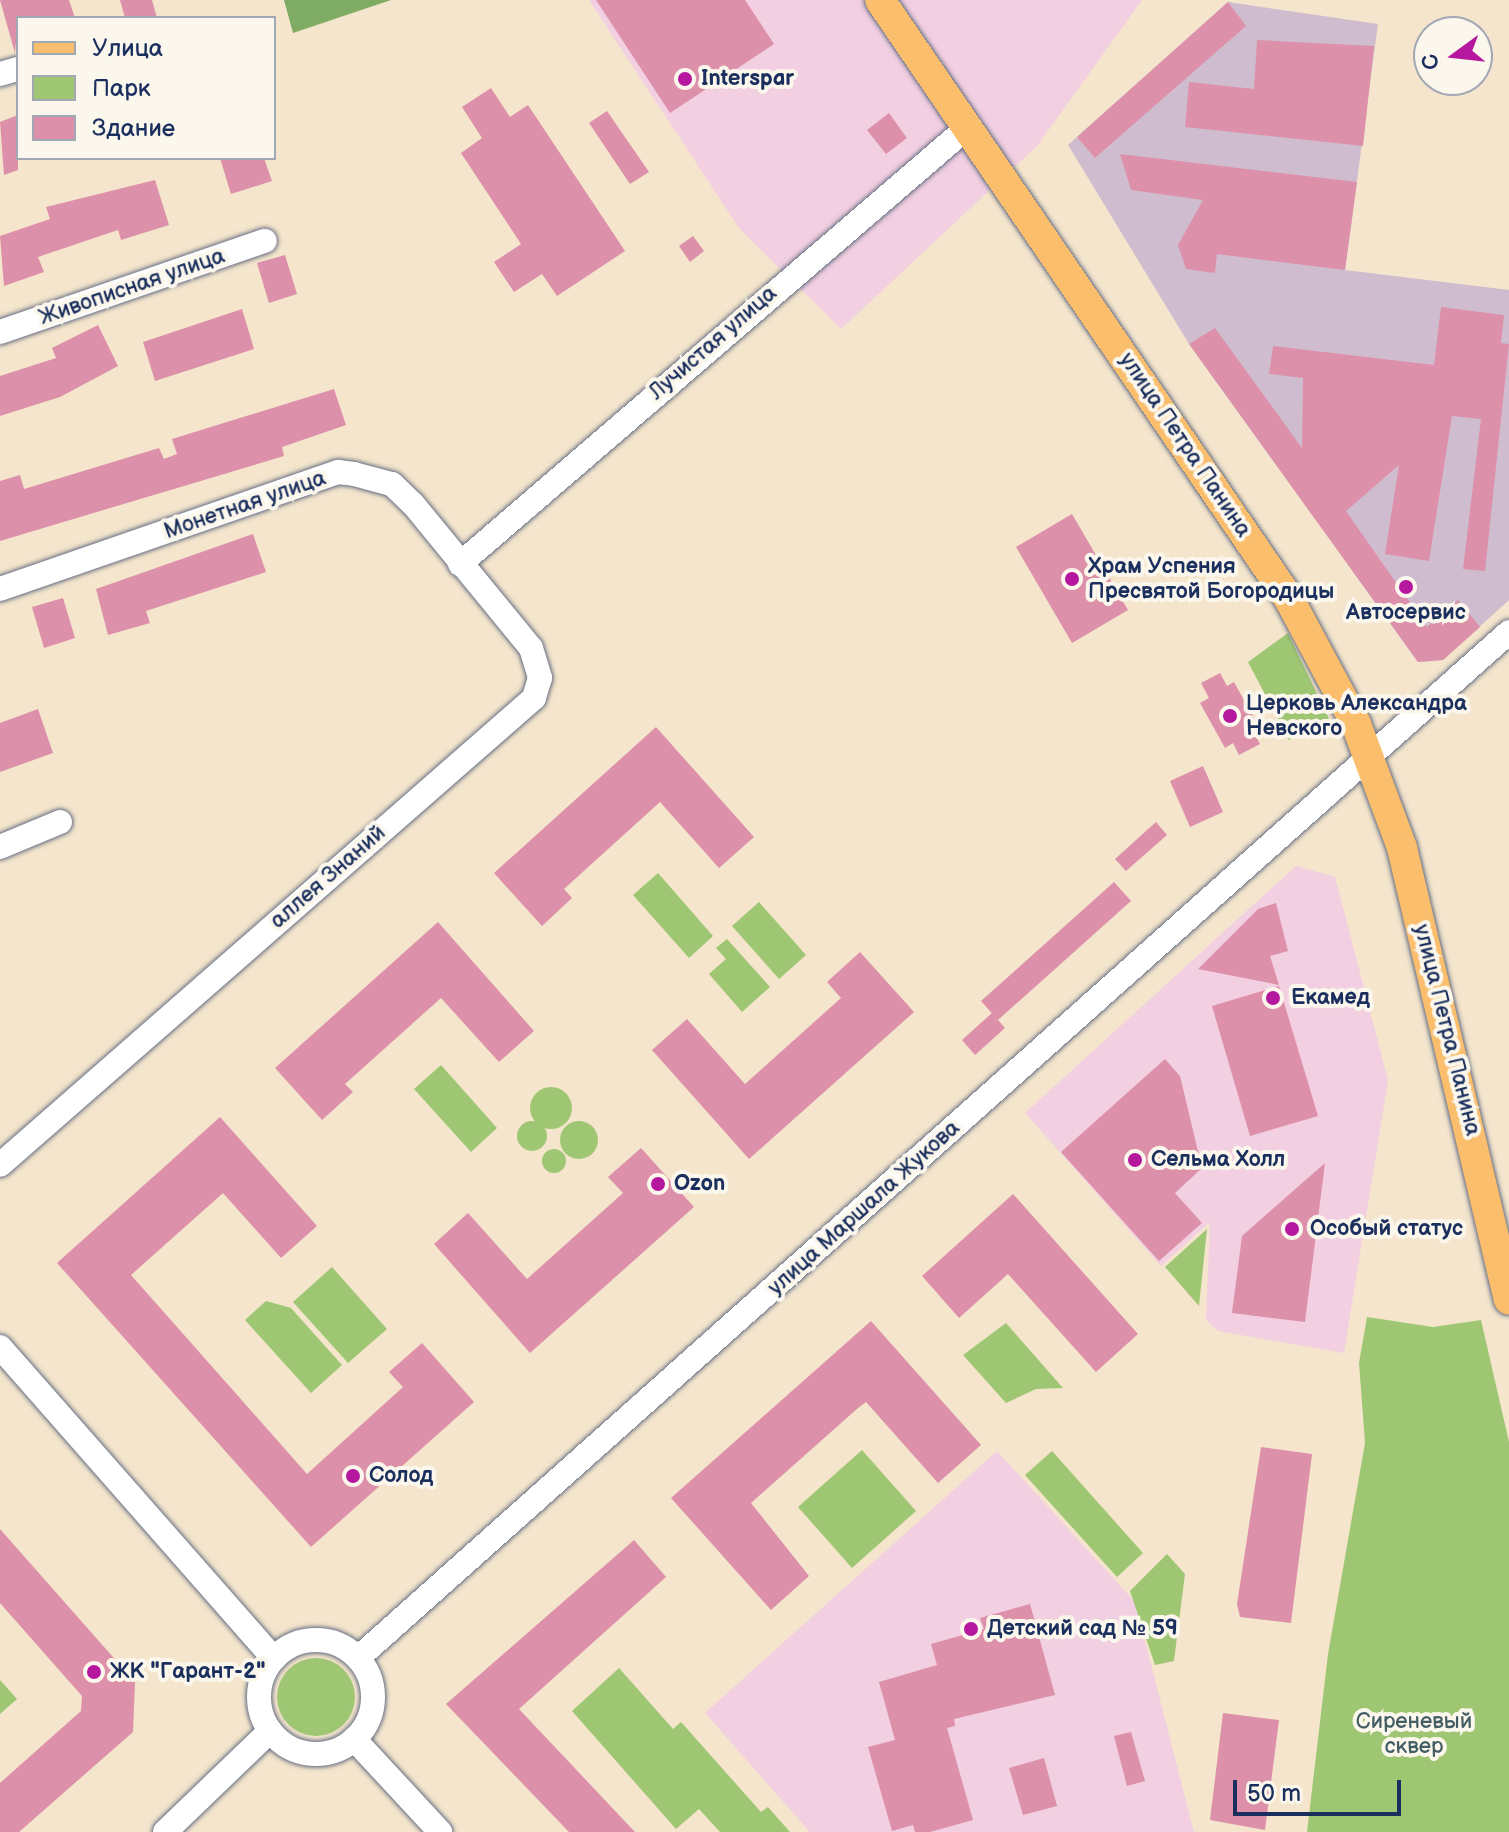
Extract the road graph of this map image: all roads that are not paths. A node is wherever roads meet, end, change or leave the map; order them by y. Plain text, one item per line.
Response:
1 (880, 0) edge
2 (969, 126) junction
3 (265, 241) dead end
4 (0, 332) edge
5 (460, 564) junction
6 (0, 589) edge
7 (1509, 632) edge
8 (1370, 758) junction
9 (60, 822) dead end
10 (0, 847) edge
11 (0, 1165) edge
12 (1509, 1299) edge
13 (0, 1347) edge
14 (358, 1658) junction
15 (274, 1659) junction
16 (270, 1731) junction
17 (354, 1739) junction
18 (165, 1832) edge
19 (440, 1832) edge

1 - 2 main road, улица Петра Панина
2 - 5 street, Лучистая улица
2 - 8 main road, улица Петра Панина
3 - 4 street, Живописная улица
5 - 6 street, Монетная улица
5 - 11 street, аллея Знаний
7 - 8 street, улица Маршала Жукова
8 - 12 main road, улица Петра Панина
8 - 14 street, улица Маршала Жукова
9 - 10 street
13 - 15 street
14 - 15 street
14 - 17 street
15 - 16 street
16 - 17 street
16 - 18 street
17 - 19 street

